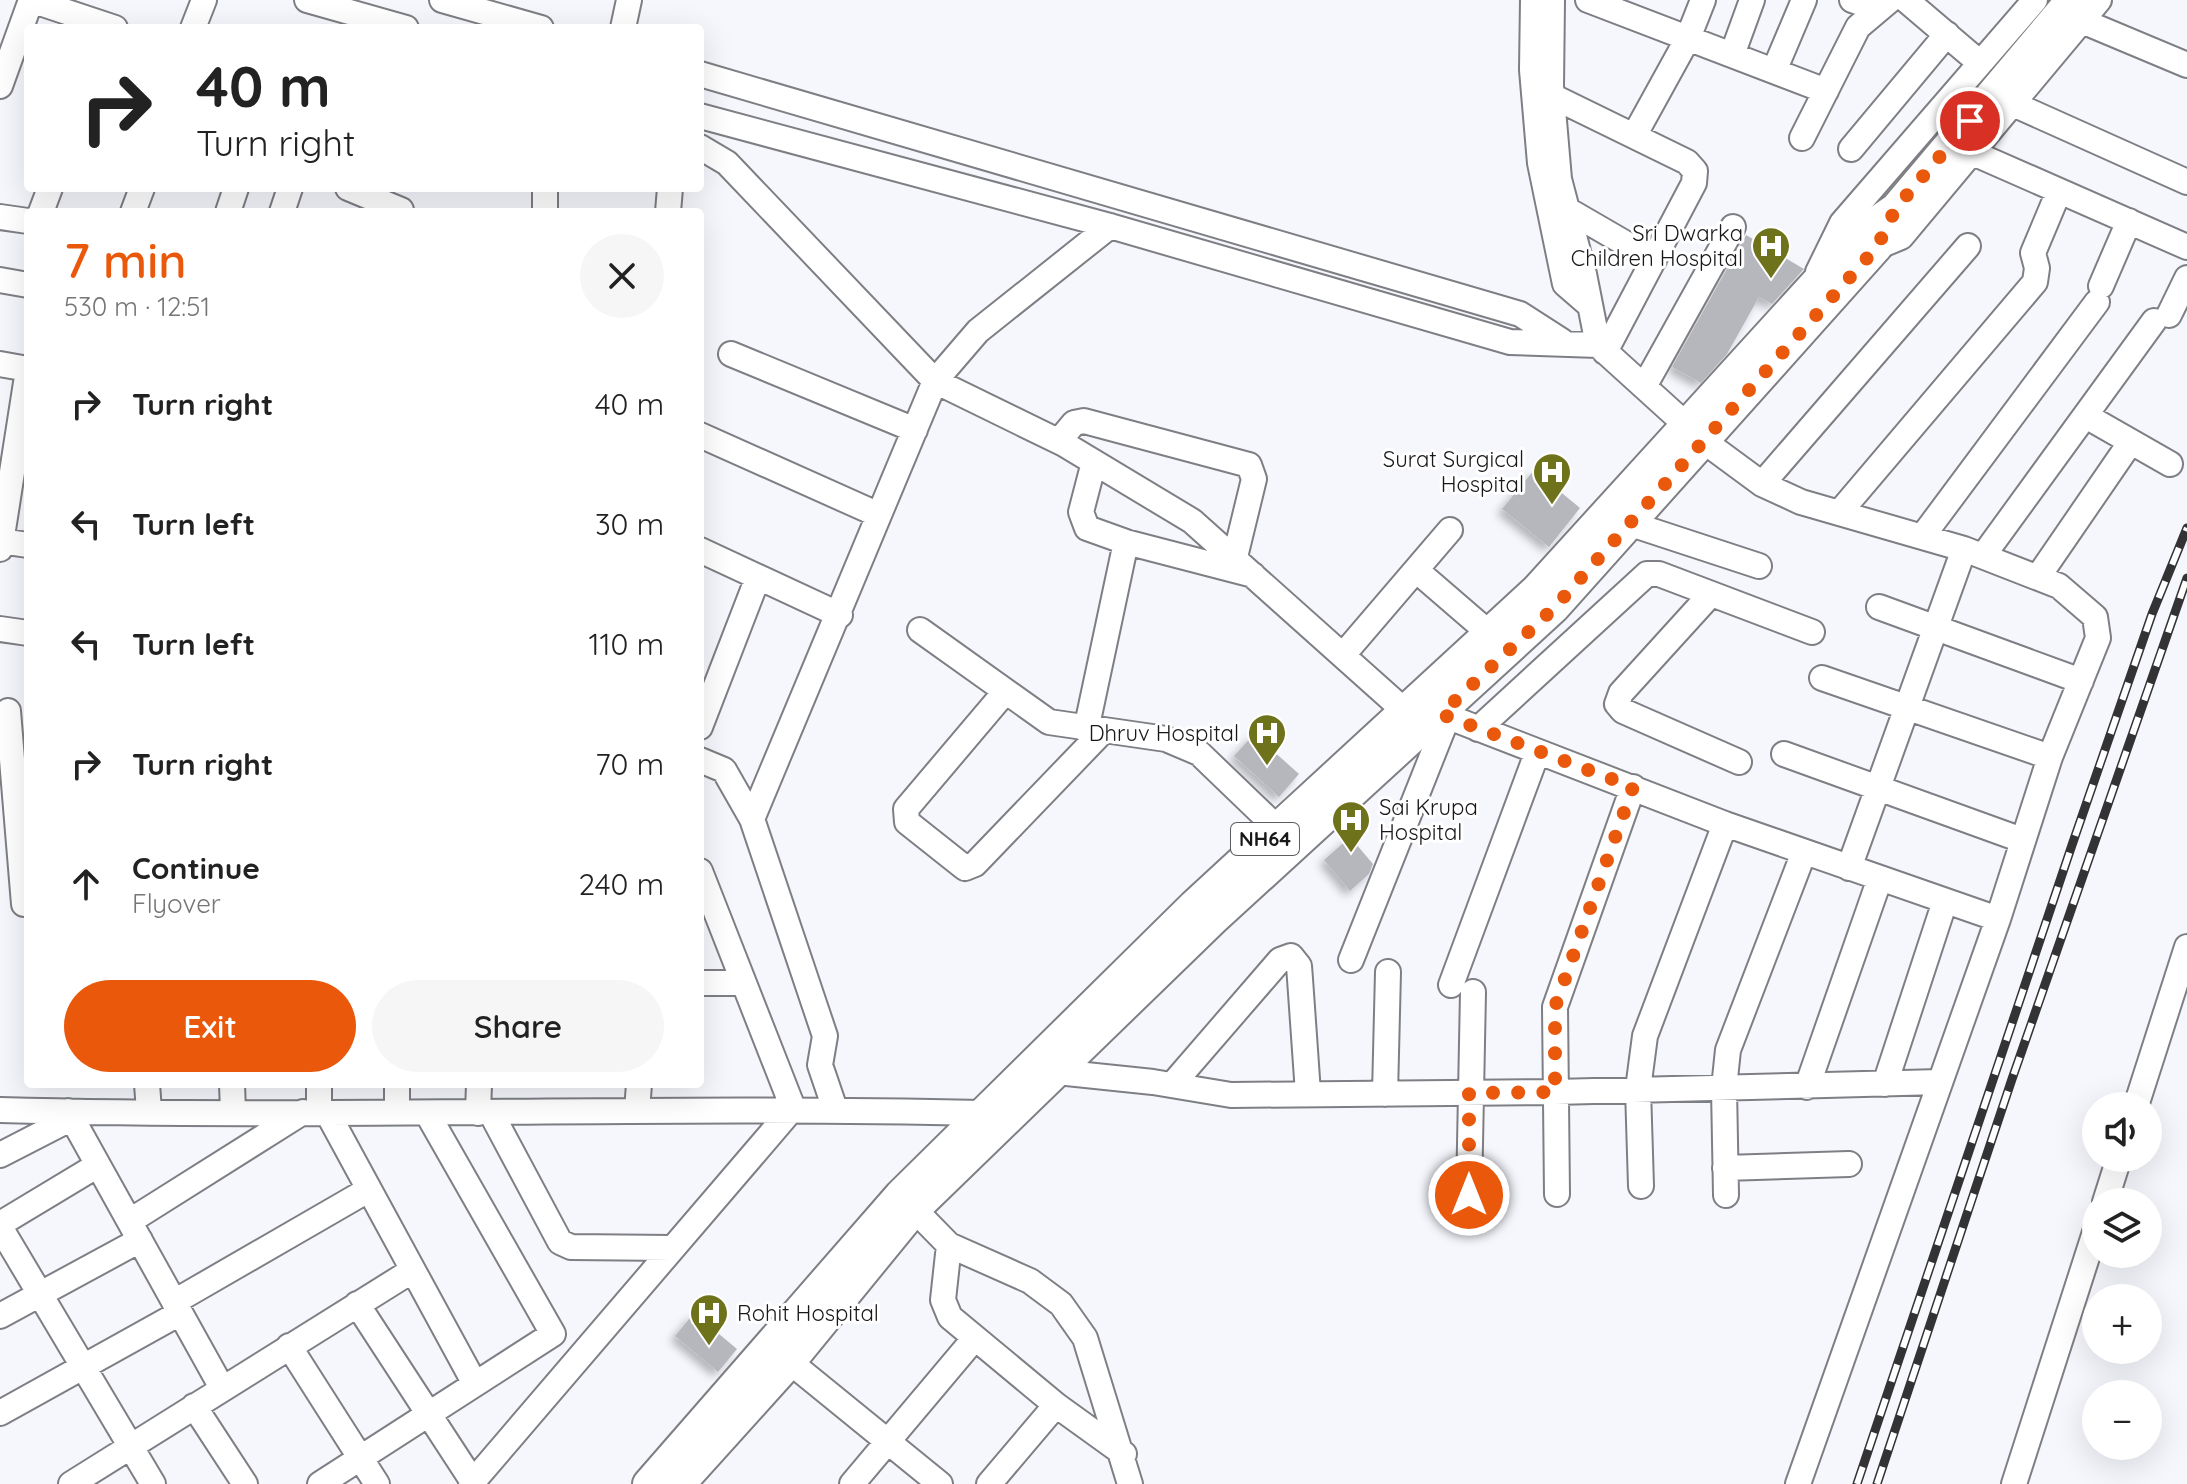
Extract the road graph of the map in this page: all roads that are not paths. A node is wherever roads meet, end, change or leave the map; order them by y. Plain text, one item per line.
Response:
1 (31, 0) edge
2 (109, 0) edge
3 (204, 0) edge
4 (307, 0) edge
5 (442, 0) edge
6 (629, 0) edge
7 (1533, 0) edge
8 (1552, 0) edge
9 (1703, 0) edge
10 (1752, 0) edge
11 (1804, 0) edge
12 (1853, 0) edge
13 (1906, 0) edge
14 (2035, 0) edge
15 (2099, 0) edge
16 (1596, 1) edge
17 (1884, 5) edge
18 (2076, 10) edge
19 (1649, 11) edge
20 (334, 18) edge
21 (101, 24) edge
22 (110, 24) edge
23 (195, 24) edge
24 (377, 24) edge
25 (527, 24) edge
26 (624, 24) edge
27 (1947, 34) junction
28 (1688, 38) junction
29 (1732, 55) junction
30 (1980, 63) junction
31 (2187, 65) edge
32 (1774, 71) junction
33 (704, 75) edge
34 (0, 86) edge
35 (1826, 91) junction
36 (1552, 96) junction
37 (2013, 104) junction
38 (704, 117) edge
39 (1634, 136) junction
40 (1802, 138) dead end
41 (704, 149) edge
42 (1851, 149) dead end
43 (1973, 153) junction
44 (2187, 182) edge
45 (2059, 191) junction
46 (363, 192) edge
47 (1902, 201) junction
48 (403, 203) edge
49 (1566, 209) junction
50 (0, 217) edge
51 (24, 220) edge
52 (2129, 221) junction
53 (1110, 226) junction
54 (1733, 227) dead end
55 (1968, 246) dead end
56 (1877, 247) junction
57 (2187, 247) edge
58 (1654, 260) junction
59 (2187, 278) edge
60 (0, 280) edge
61 (24, 284) edge
62 (1805, 296) junction
63 (1587, 303) junction
64 (1562, 341) junction
65 (1602, 348) junction
66 (731, 354) dead end
67 (0, 364) edge
68 (24, 369) edge
69 (935, 381) junction
70 (1645, 385) junction
71 (24, 395) edge
72 (2086, 416) junction
73 (915, 430) junction
74 (1695, 433) junction
75 (704, 437) edge
76 (1059, 441) junction
77 (2130, 443) junction
78 (14, 458) edge
79 (1094, 462) junction
80 (2170, 464) dead end
81 (1762, 484) junction
82 (1839, 513) junction
83 (879, 515) junction
84 (1631, 524) junction
85 (1450, 530) dead end
86 (1922, 537) junction
87 (1126, 542) junction
88 (0, 544) edge
89 (24, 545) edge
90 (704, 552) edge
91 (1973, 552) junction
92 (1235, 557) junction
93 (1759, 566) dead end
94 (1416, 570) junction
95 (1255, 576) junction
96 (758, 577) junction
97 (2038, 577) junction
98 (1711, 594) junction
99 (1879, 607) dead end
100 (840, 615) junction
101 (1935, 628) junction
102 (0, 629) edge
103 (920, 630) dead end
104 (24, 632) edge
105 (1812, 632) dead end
106 (1489, 633) junction
107 (1343, 655) junction
108 (1822, 678) dead end
109 (2081, 681) junction
110 (1005, 692) junction
111 (1907, 707) junction
112 (12, 712) edge
113 (704, 717) edge
114 (1429, 717) junction
115 (1478, 729) junction
116 (1094, 731) junction
117 (1537, 753) junction
118 (1784, 754) dead end
119 (2050, 757) junction
120 (704, 762) edge
121 (1739, 762) dead end
122 (1633, 787) junction
123 (1878, 787) junction
124 (752, 819) junction
125 (1725, 824) junction
126 (1277, 828) junction
127 (2022, 840) junction
128 (1804, 852) junction
129 (1849, 868) junction
130 (1880, 878) junction
131 (704, 881) edge
132 (1945, 901) junction
133 (24, 904) dead end
134 (1998, 919) junction
135 (2187, 947) edge
136 (1351, 960) dead end
137 (1388, 972) dead end
138 (704, 983) edge
139 (743, 983) junction
140 (1057, 1072) junction
141 (1940, 1082) junction
142 (1885, 1084) junction
143 (1172, 1085) junction
144 (1807, 1087) junction
145 (147, 1088) edge
146 (232, 1088) edge
147 (319, 1088) edge
148 (397, 1088) edge
149 (480, 1088) edge
150 (639, 1088) edge
151 (1724, 1088) junction
152 (1638, 1089) junction
153 (1555, 1092) junction
154 (2140, 1092) edge
155 (1308, 1093) junction
156 (1469, 1093) junction
157 (1385, 1094) junction
158 (793, 1108) junction
159 (835, 1109) junction
160 (0, 1110) edge
161 (149, 1111) junction
162 (637, 1111) junction
163 (233, 1112) junction
164 (316, 1112) junction
165 (397, 1112) junction
166 (427, 1113) junction
167 (485, 1113) junction
168 (982, 1113) junction
169 (70, 1114) junction
170 (0, 1155) edge
171 (1849, 1164) dead end
172 (98, 1165) junction
173 (1725, 1168) junction
174 (1641, 1186) dead end
175 (368, 1190) junction
176 (1557, 1194) dead end
177 (1469, 1195) dead end
178 (1726, 1195) dead end
179 (907, 1202) junction
180 (0, 1226) edge
181 (135, 1230) junction
182 (949, 1245) junction
183 (671, 1248) junction
184 (2083, 1268) edge
185 (413, 1270) junction
186 (40, 1294) junction
187 (357, 1304) junction
188 (177, 1307) junction
189 (0, 1316) edge
190 (974, 1339) junction
191 (289, 1346) junction
192 (790, 1362) junction
193 (84, 1367) junction
194 (475, 1384) junction
195 (222, 1388) junction
196 (1056, 1405) junction
197 (194, 1406) junction
198 (0, 1413) edge
199 (429, 1414) junction
200 (886, 1440) junction
201 (131, 1446) junction
202 (360, 1458) junction
203 (1125, 1474) edge
204 (472, 1483) edge
205 (71, 1484) edge
206 (153, 1484) edge
207 (245, 1484) edge
208 (320, 1484) edge
209 (377, 1484) edge
210 (648, 1484) edge
211 (680, 1484) edge
212 (852, 1484) edge
213 (940, 1484) edge
214 (989, 1484) edge
215 (1798, 1484) edge
216 (2014, 1484) edge

1 - 21 street
1 - 34 street
2 - 22 street
3 - 23 street
4 - 20 street
5 - 25 street
6 - 26 street
7 - 63 street
8 - 36 street
9 - 28 street
10 - 29 street
11 - 32 street
12 - 17 street
13 - 27 street
14 - 30 street
15 - 18 street
16 - 19 street
17 - 35 street
18 - 31 street
18 - 37 street
18 - 47 main road, NH64
19 - 28 street
20 - 24 street
27 - 30 street
27 - 42 street
28 - 29 street
28 - 39 street
29 - 32 street
30 - 62 street
32 - 35 street
33 - 64 street
35 - 40 street
36 - 39 street
36 - 49 street
37 - 43 street
37 - 44 street
38 - 53 street
39 - 58 street
41 - 69 street
43 - 45 street
43 - 56 street
45 - 52 street
45 - 82 street
46 - 48 street
47 - 56 main road, NH64
47 - 62 main road, NH64
49 - 58 street
49 - 63 street
50 - 51 street
52 - 57 street
52 - 86 street
53 - 64 street
53 - 69 street
54 - 70 street
55 - 81 street
56 - 74 main road, NH64
58 - 65 street
59 - 72 street
60 - 61 street
62 - 74 main road, NH64
63 - 65 street
64 - 65 street
65 - 70 street
66 - 73 street
67 - 68 street
69 - 73 street
69 - 76 street
70 - 74 street
71 - 78 street
72 - 77 street
72 - 91 street
73 - 83 street
74 - 81 street
74 - 84 main road, NH64
74 - 106 main road, NH64
75 - 83 street
76 - 79 street
76 - 92 street
77 - 80 street
77 - 97 street
78 - 88 street
79 - 87 street
79 - 92 street
81 - 82 street
82 - 86 street
83 - 100 street
84 - 93 street
84 - 114 main road, NH64
85 - 94 street
86 - 91 street
87 - 95 street
87 - 116 street
88 - 89 street
90 - 96 street
91 - 97 street
91 - 101 street
92 - 95 street
94 - 106 street
94 - 107 street
95 - 107 street
96 - 100 street
96 - 113 street
97 - 109 street
98 - 105 street
98 - 115 street
98 - 121 street
99 - 101 street
100 - 124 street
101 - 109 street
101 - 111 street
102 - 104 street
103 - 110 street
106 - 114 main road, NH64
107 - 114 street
108 - 111 street
109 - 119 street
110 - 116 street
110 - 116 street
111 - 119 street
111 - 123 street
112 - 133 street
114 - 115 street
114 - 126 main road, NH64
114 - 136 street
114 - 140 main road, NH64
115 - 117 street
116 - 126 street
117 - 122 street
117 - 156 street
118 - 123 street
119 - 127 street
120 - 124 street
122 - 125 street
122 - 153 street
123 - 127 street
123 - 129 street
124 - 159 street
125 - 128 street
125 - 152 street
126 - 168 main road, NH64
127 - 134 street
128 - 129 street
128 - 151 street
129 - 130 street
130 - 132 street
130 - 144 street
131 - 139 street
132 - 134 street
132 - 142 street
134 - 141 street
135 - 154 street
137 - 157 street
138 - 139 street
139 - 158 street
140 - 143 street
140 - 179 main road, NH64
141 - 142 street
141 - 215 street
142 - 144 street
143 - 155 street
143 - 155 street
144 - 151 street
145 - 161 street
146 - 163 street
147 - 164 street
148 - 165 street
149 - 167 street
150 - 162 street
151 - 152 street
151 - 173 street
152 - 153 street
152 - 174 street
153 - 156 street
153 - 176 street
155 - 157 street
156 - 157 street
156 - 177 street
158 - 159 street
158 - 162 street
158 - 183 street
159 - 168 street
160 - 169 street
161 - 163 street
161 - 169 street
162 - 167 street
163 - 164 street
164 - 165 street
164 - 175 street
164 - 181 street
165 - 166 street
166 - 167 street
166 - 194 street
167 - 183 street
168 - 179 main road, NH64
169 - 170 street
169 - 172 street
171 - 173 street
172 - 180 street
172 - 181 street
173 - 178 street
175 - 185 street
175 - 188 street
179 - 182 street
179 - 192 main road, NH64
179 - 210 main road, NH64
180 - 186 street
181 - 186 street
181 - 188 street
182 - 190 street
182 - 203 street
183 - 204 street
184 - 216 street
185 - 187 street
185 - 194 street
186 - 189 street
186 - 193 street
187 - 191 street
187 - 199 street
188 - 193 street
188 - 195 street
190 - 196 street
190 - 200 street
191 - 195 street
191 - 202 street
192 - 200 street
192 - 211 main road, NH64
193 - 198 street
193 - 201 street
194 - 199 street
195 - 197 street
196 - 203 street
196 - 214 street
197 - 201 street
197 - 207 street
199 - 202 street
199 - 204 street
200 - 212 street
200 - 213 street
201 - 205 street
201 - 206 street
202 - 208 street
202 - 209 street

